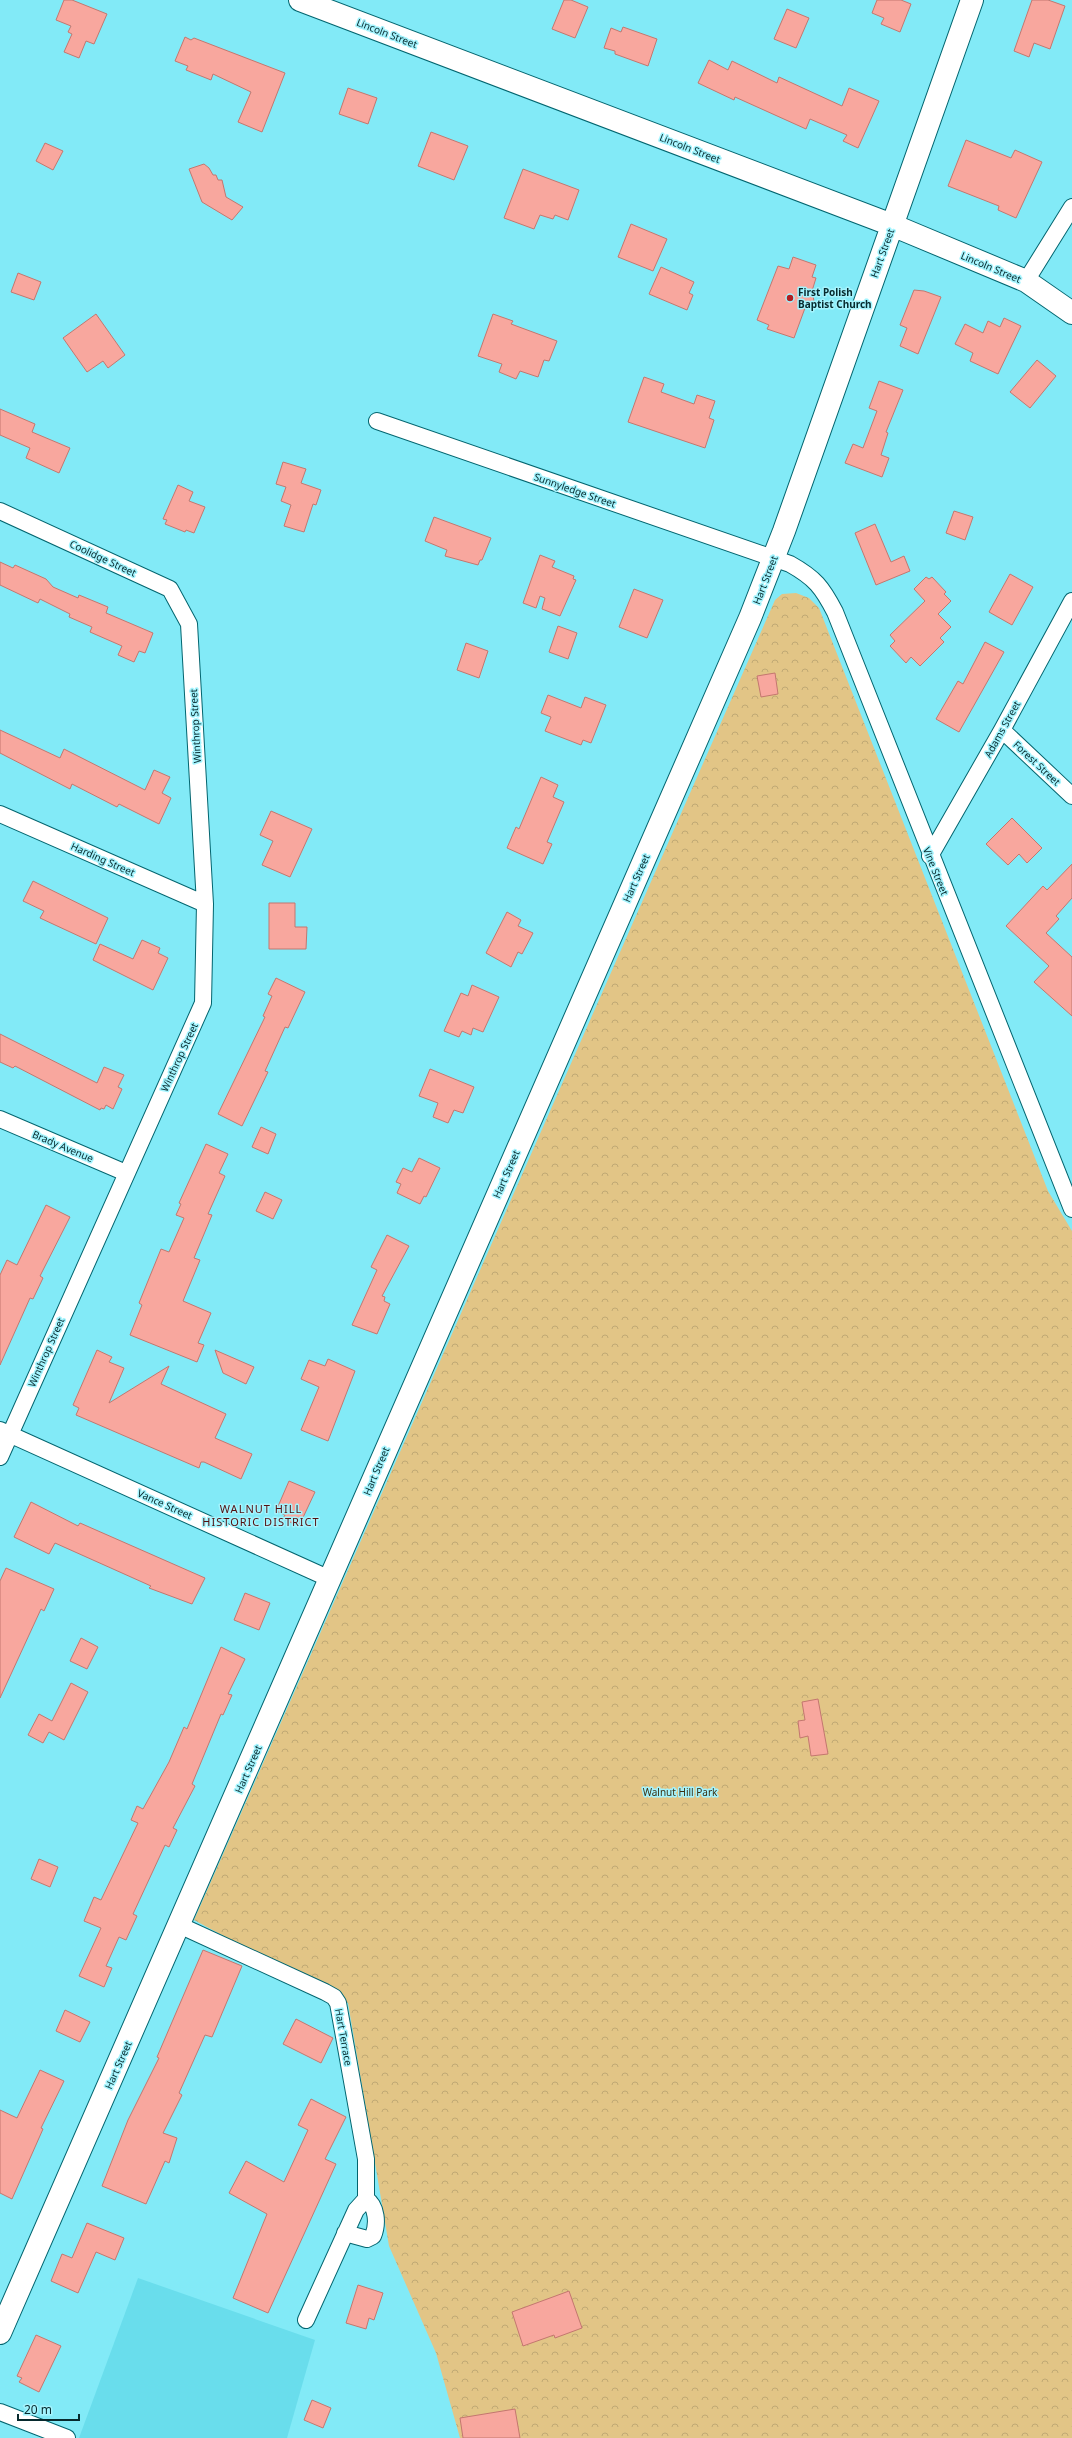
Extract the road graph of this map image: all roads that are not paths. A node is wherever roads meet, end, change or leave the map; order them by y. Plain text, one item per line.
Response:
1 (300, 0) edge
2 (972, 0) edge
3 (1072, 208) edge
4 (892, 225) junction
5 (1026, 281) junction
6 (1072, 313) edge
7 (377, 421) dead end
8 (0, 511) edge
9 (774, 558) junction
10 (1072, 600) edge
11 (190, 624) joint
12 (1002, 730) junction
13 (1072, 796) edge
14 (0, 814) edge
15 (930, 856) junction
16 (205, 904) junction
17 (0, 1119) edge
18 (126, 1173) junction
19 (1072, 1209) edge
20 (5, 1432) edge
21 (0, 1457) edge
22 (330, 1579) junction
23 (179, 1925) junction
24 (366, 2199) junction
25 (346, 2233) junction
26 (306, 2320) dead end
27 (0, 2333) edge
28 (0, 2412) edge
29 (67, 2438) edge

1 - 4 street, Lincoln Street
2 - 4 street, Hart Street
3 - 5 street
4 - 5 street, Lincoln Street
4 - 9 street, Hart Street
5 - 6 street, Lincoln Street
7 - 9 street, Sunnyledge Street
8 - 11 street, Coolidge Street
9 - 15 street, Vine Street
9 - 22 street, Hart Street
10 - 12 street, Adams Street
11 - 16 street, Winthrop Street
12 - 13 street, Forest Street
12 - 15 street, Adams Street
14 - 16 street, Harding Street
15 - 19 street, Vine Street
16 - 18 street, Winthrop Street
17 - 18 street, Brady Avenue
18 - 20 street, Winthrop Street
20 - 21 street, Winthrop Street
20 - 22 street, Vance Street
22 - 23 street, Hart Street
23 - 24 street, Hart Terrace
23 - 27 street, Hart Street
24 - 25 street
24 - 25 street, Hart Terrace
25 - 26 street
28 - 29 street

